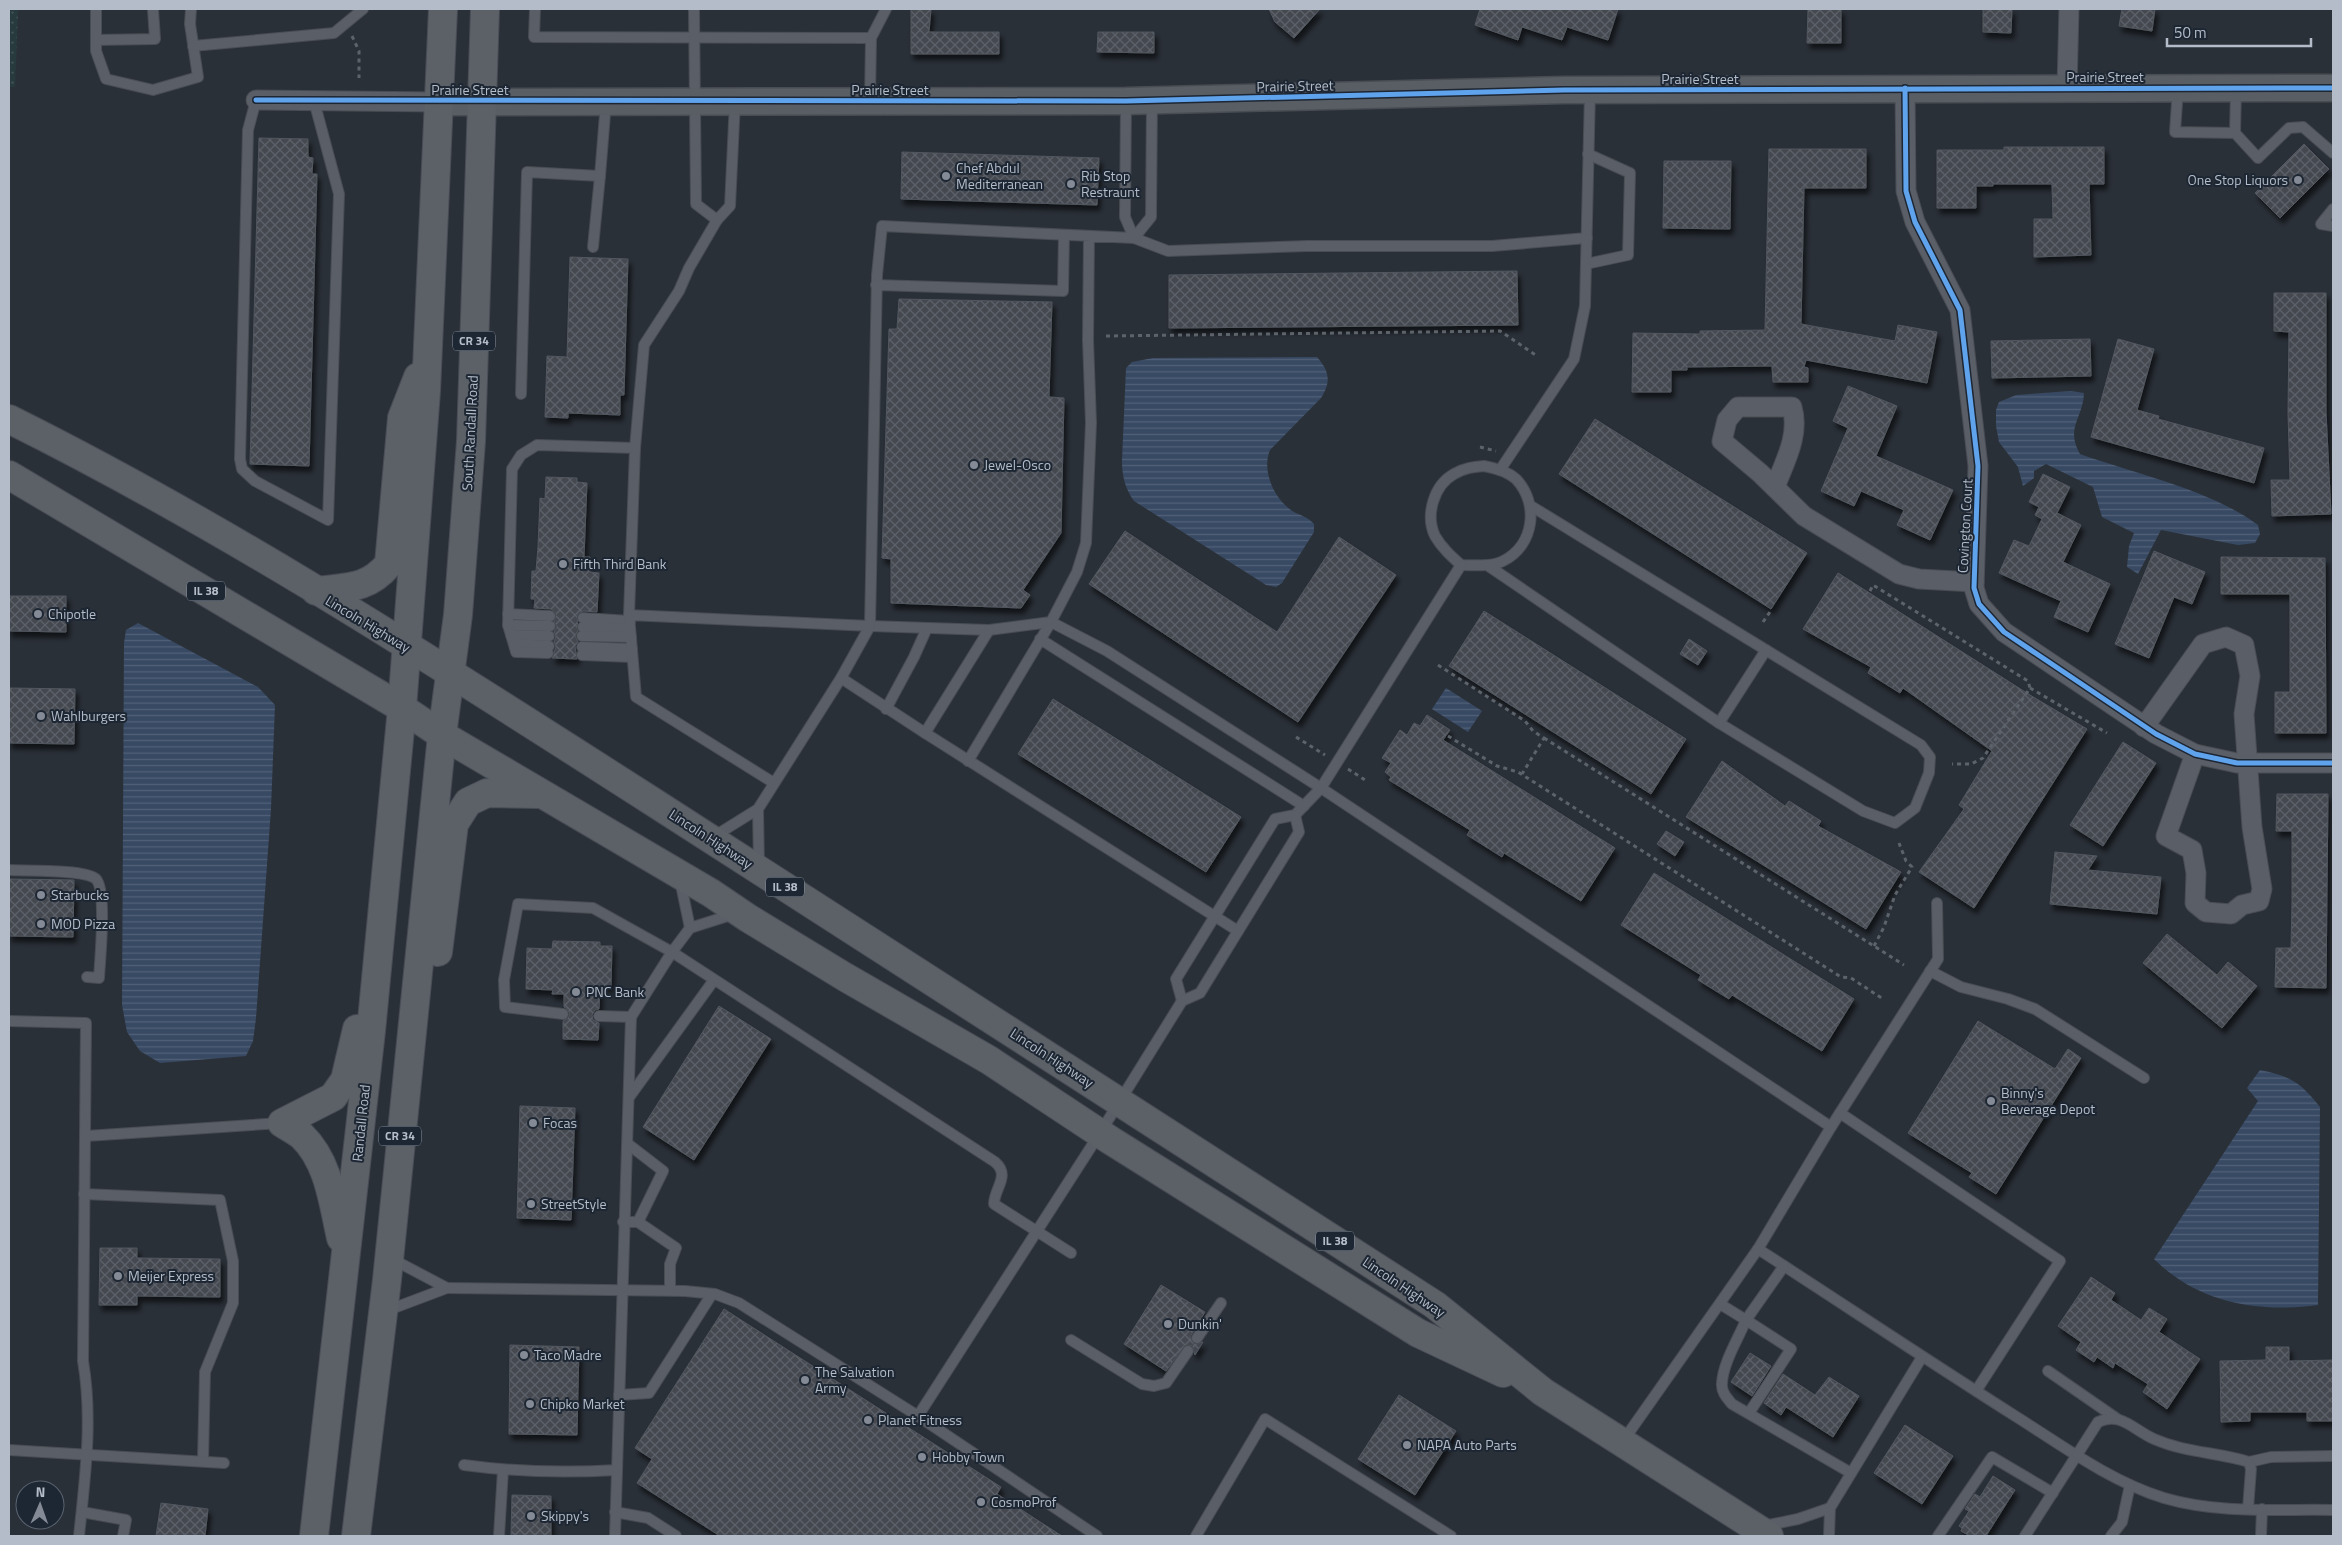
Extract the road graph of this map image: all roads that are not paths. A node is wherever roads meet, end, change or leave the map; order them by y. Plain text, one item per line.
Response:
1 (96, 9) edge
2 (154, 9) edge
3 (191, 9) edge
4 (363, 9) edge
5 (443, 9) edge
6 (485, 9) edge
7 (535, 9) edge
8 (694, 9) edge
9 (886, 9) edge
10 (2070, 9) edge
11 (694, 38) junction
12 (871, 38) junction
13 (96, 40) junction
14 (193, 46) junction
15 (1905, 88) junction
16 (2067, 88) junction
17 (2178, 88) junction
18 (2236, 88) junction
19 (2333, 88) edge
20 (1590, 90) junction
21 (256, 100) joint
22 (1152, 100) junction
23 (314, 101) junction
24 (606, 101) junction
25 (693, 101) junction
26 (735, 101) junction
27 (870, 101) junction
28 (1126, 101) junction
29 (439, 102) junction
30 (482, 102) junction
31 (2235, 133) junction
32 (2333, 153) edge
33 (1588, 154) junction
34 (600, 176) junction
35 (2333, 209) edge
36 (717, 220) junction
37 (2333, 226) edge
38 (1064, 235) junction
39 (1089, 236) junction
40 (1134, 238) junction
41 (1587, 238) junction
42 (594, 247) dead end
43 (1586, 264) junction
44 (876, 285) junction
45 (428, 352) junction
46 (521, 394) dead end
47 (9, 419) edge
48 (635, 448) junction
49 (1500, 470) junction
50 (9, 475) edge
51 (1775, 487) junction
52 (1531, 506) junction
53 (1461, 565) junction
54 (1487, 566) junction
55 (1974, 582) junction
56 (316, 591) junction
57 (508, 614) junction
58 (1051, 622) junction
59 (630, 625) junction
60 (870, 626) junction
61 (927, 628) junction
62 (989, 630) junction
63 (549, 635) junction
64 (582, 637) junction
65 (512, 639) junction
66 (1040, 639) junction
67 (407, 647) junction
68 (1766, 650) junction
69 (632, 653) junction
70 (450, 673) junction
71 (841, 678) junction
72 (402, 708) junction
73 (886, 709) junction
74 (1719, 723) junction
75 (2144, 726) junction
76 (925, 733) junction
77 (442, 735) junction
78 (2195, 754) junction
79 (968, 760) junction
80 (2248, 763) junction
81 (2333, 763) edge
82 (774, 783) junction
83 (1321, 788) junction
84 (543, 795) junction
85 (1304, 806) junction
86 (758, 809) junction
87 (1295, 815) junction
88 (710, 838) junction
89 (9, 870) edge
90 (760, 870) junction
91 (678, 874) junction
92 (1937, 903) dead end
93 (739, 912) junction
94 (1216, 916) junction
95 (381, 928) junction
96 (690, 928) junction
97 (1238, 931) junction
98 (672, 952) junction
99 (1930, 971) junction
100 (87, 977) dead end
101 (714, 980) junction
102 (1182, 1001) junction
103 (563, 1014) dead end
104 (599, 1016) dead end
105 (631, 1017) junction
106 (9, 1021) edge
107 (408, 1064) junction
108 (2144, 1078) dead end
109 (630, 1096) junction
110 (1119, 1102) junction
111 (1840, 1113) junction
112 (282, 1123) junction
113 (1831, 1127) junction
114 (1100, 1133) junction
115 (86, 1136) junction
116 (628, 1144) junction
117 (84, 1194) junction
118 (623, 1222) junction
119 (638, 1222) junction
120 (1036, 1231) junction
121 (1758, 1249) junction
122 (1071, 1253) dead end
123 (346, 1258) junction
124 (389, 1258) junction
125 (1784, 1266) junction
126 (447, 1288) junction
127 (670, 1290) junction
128 (622, 1291) junction
129 (712, 1294) junction
130 (1221, 1303) dead end
131 (1720, 1304) junction
132 (382, 1312) junction
133 (1746, 1320) junction
134 (1197, 1338) dead end
135 (1071, 1340) dead end
136 (1188, 1350) dead end
137 (1922, 1357) junction
138 (2048, 1371) dead end
139 (1976, 1391) junction
140 (1543, 1392) junction
141 (619, 1395) junction
142 (1749, 1413) junction
143 (918, 1416) junction
144 (2116, 1418) junction
145 (1622, 1443) junction
146 (9, 1450) edge
147 (87, 1453) junction
148 (2078, 1455) junction
149 (2333, 1456) edge
150 (203, 1460) junction
151 (2249, 1462) junction
152 (224, 1463) dead end
153 (464, 1465) dead end
154 (503, 1470) junction
155 (617, 1470) junction
156 (1851, 1473) junction
157 (2130, 1485) junction
158 (2053, 1493) junction
159 (1830, 1508) junction
160 (2248, 1509) junction
161 (2262, 1509) junction
162 (2333, 1510) edge
163 (82, 1512) junction
164 (615, 1512) junction
165 (1762, 1532) edge
166 (79, 1536) edge
167 (123, 1536) edge
168 (314, 1536) edge
169 (356, 1536) edge
170 (499, 1536) edge
171 (615, 1536) edge
172 (676, 1536) edge
173 (1096, 1536) edge
174 (1196, 1536) edge
175 (1450, 1536) edge
176 (1829, 1536) edge
177 (1938, 1536) edge
178 (2025, 1536) edge
179 (2111, 1536) edge
180 (2261, 1536) edge

1 - 13 lane
2 - 13 lane
3 - 14 lane
4 - 14 lane
5 - 29 main road, CR 34
6 - 30 main road, South Randall Road / CR 34
7 - 11 lane
8 - 11 lane
9 - 12 lane
10 - 16 street
11 - 12 lane
11 - 25 lane
12 - 27 lane
13 - 14 lane
15 - 16 street, Prairie Street
15 - 20 street, Prairie Street
15 - 55 street, Covington Court
16 - 17 street, Prairie Street
17 - 18 street, Prairie Street
17 - 31 lane
18 - 19 street, Prairie Street
18 - 31 lane
20 - 22 street, Prairie Street
20 - 33 lane
21 - 23 street, Prairie Street
21 - 23 lane
22 - 28 street, Prairie Street
22 - 40 lane
23 - 29 street, Prairie Street
24 - 25 street, Prairie Street
24 - 30 street, Prairie Street
24 - 34 lane
25 - 26 street, Prairie Street
25 - 36 lane
26 - 27 street, Prairie Street
26 - 36 lane
27 - 28 street, Prairie Street
28 - 40 lane
29 - 30 street, Prairie Street
29 - 45 main road, CR 34
30 - 70 main road, South Randall Road / CR 34
31 - 32 lane
33 - 41 lane
33 - 43 lane
34 - 42 lane
34 - 46 lane
35 - 37 lane
36 - 48 lane
38 - 39 lane
38 - 44 lane
38 - 44 lane
39 - 40 lane
39 - 58 lane
40 - 41 lane
41 - 43 lane
43 - 49 lane
44 - 60 lane
45 - 56 main road
45 - 67 main road, CR 34
47 - 56 main road, Lincoln Highway / IL 38
48 - 57 lane
48 - 59 lane
49 - 52 lane
49 - 53 lane
50 - 72 main road, Lincoln Highway / IL 38
51 - 51 street
51 - 55 street
52 - 54 lane
52 - 68 lane
53 - 54 lane
53 - 83 lane
54 - 74 lane
55 - 75 street, Covington Court
56 - 67 main road, Lincoln Highway / IL 38
57 - 63 lane
57 - 65 lane
58 - 62 lane
58 - 66 lane
58 - 83 lane
59 - 60 lane
59 - 64 lane
59 - 64 lane
59 - 69 lane
60 - 61 lane
60 - 71 lane
61 - 62 lane
61 - 73 lane
62 - 76 lane
63 - 65 lane
63 - 65 lane
64 - 69 lane
66 - 79 lane
66 - 85 lane
67 - 70 main road, Lincoln Highway / IL 38
67 - 72 main road, CR 34
68 - 74 lane
68 - 74 lane
69 - 82 lane
70 - 77 main road, South Randall Road / CR 34
70 - 88 main road, Lincoln Highway / IL 38
71 - 73 lane
71 - 82 lane
72 - 77 main road, Lincoln Highway / IL 38
72 - 95 main road, Randall Road / CR 34
73 - 76 lane
75 - 78 street, Covington Court
75 - 80 street
76 - 79 lane
77 - 84 main road, Lincoln Highway / IL 38
77 - 107 main road, CR 34
78 - 80 street, Covington Court
78 - 80 street
79 - 94 lane
80 - 81 street, Covington Court
82 - 86 lane
83 - 85 lane
83 - 113 lane
84 - 91 main road, Lincoln Highway / IL 38
84 - 107 main road
85 - 87 lane
86 - 88 lane
86 - 90 lane
87 - 94 lane
87 - 97 lane
88 - 90 main road, Lincoln Highway / IL 38
89 - 100 lane
90 - 110 main road, Lincoln Highway / IL 38
91 - 93 main road, Lincoln Highway / IL 38
91 - 96 lane
92 - 99 lane
93 - 96 lane
93 - 114 main road, Lincoln Highway / IL 38
94 - 97 lane
94 - 102 lane
95 - 112 main road
95 - 123 main road, Randall Road / CR 34
96 - 98 lane
97 - 102 lane
98 - 101 lane
98 - 103 lane
98 - 105 lane
99 - 108 lane
99 - 111 lane
101 - 109 lane
101 - 120 lane
102 - 110 lane
104 - 105 lane
105 - 109 lane
106 - 115 lane
107 - 124 main road, CR 34
109 - 116 lane
110 - 114 lane
110 - 140 main road, Lincoln Highway / IL 38
111 - 113 lane
111 - 139 lane
112 - 115 lane
112 - 123 main road
113 - 121 lane
114 - 120 lane
114 - 140 main road, Lincoln Highway / IL 38
115 - 117 lane
116 - 118 lane
116 - 119 lane
117 - 147 lane
117 - 150 lane
118 - 119 lane
118 - 128 lane
119 - 127 lane
120 - 122 lane
120 - 143 lane
121 - 125 lane
121 - 131 lane
123 - 168 main road, Randall Road / CR 34
124 - 126 lane
124 - 132 main road, CR 34
125 - 133 lane
125 - 137 lane
126 - 128 lane
126 - 132 lane
127 - 128 lane
127 - 129 lane
128 - 141 lane
129 - 141 lane
129 - 143 lane
130 - 134 lane
131 - 133 lane
131 - 145 lane
132 - 169 main road, CR 34
133 - 142 lane
133 - 142 lane
135 - 136 lane
137 - 139 lane
137 - 156 lane
138 - 144 lane
139 - 148 lane
140 - 145 main road, Lincoln Highway / IL 38
141 - 155 lane
142 - 156 lane
143 - 173 lane
144 - 148 lane
144 - 151 lane
145 - 165 main road, Lincoln Highway / IL 38
146 - 147 lane
147 - 150 lane
147 - 163 lane
148 - 157 lane
148 - 158 lane
149 - 151 lane
150 - 152 lane
151 - 160 lane
153 - 154 lane
154 - 155 lane
154 - 170 lane
155 - 164 lane
156 - 159 lane
157 - 160 lane
157 - 179 lane
158 - 177 lane
158 - 178 lane
159 - 165 lane
159 - 176 lane
160 - 161 lane
161 - 162 lane
161 - 180 lane
163 - 166 lane
163 - 167 lane
164 - 171 lane
164 - 172 lane
174 - 175 lane

